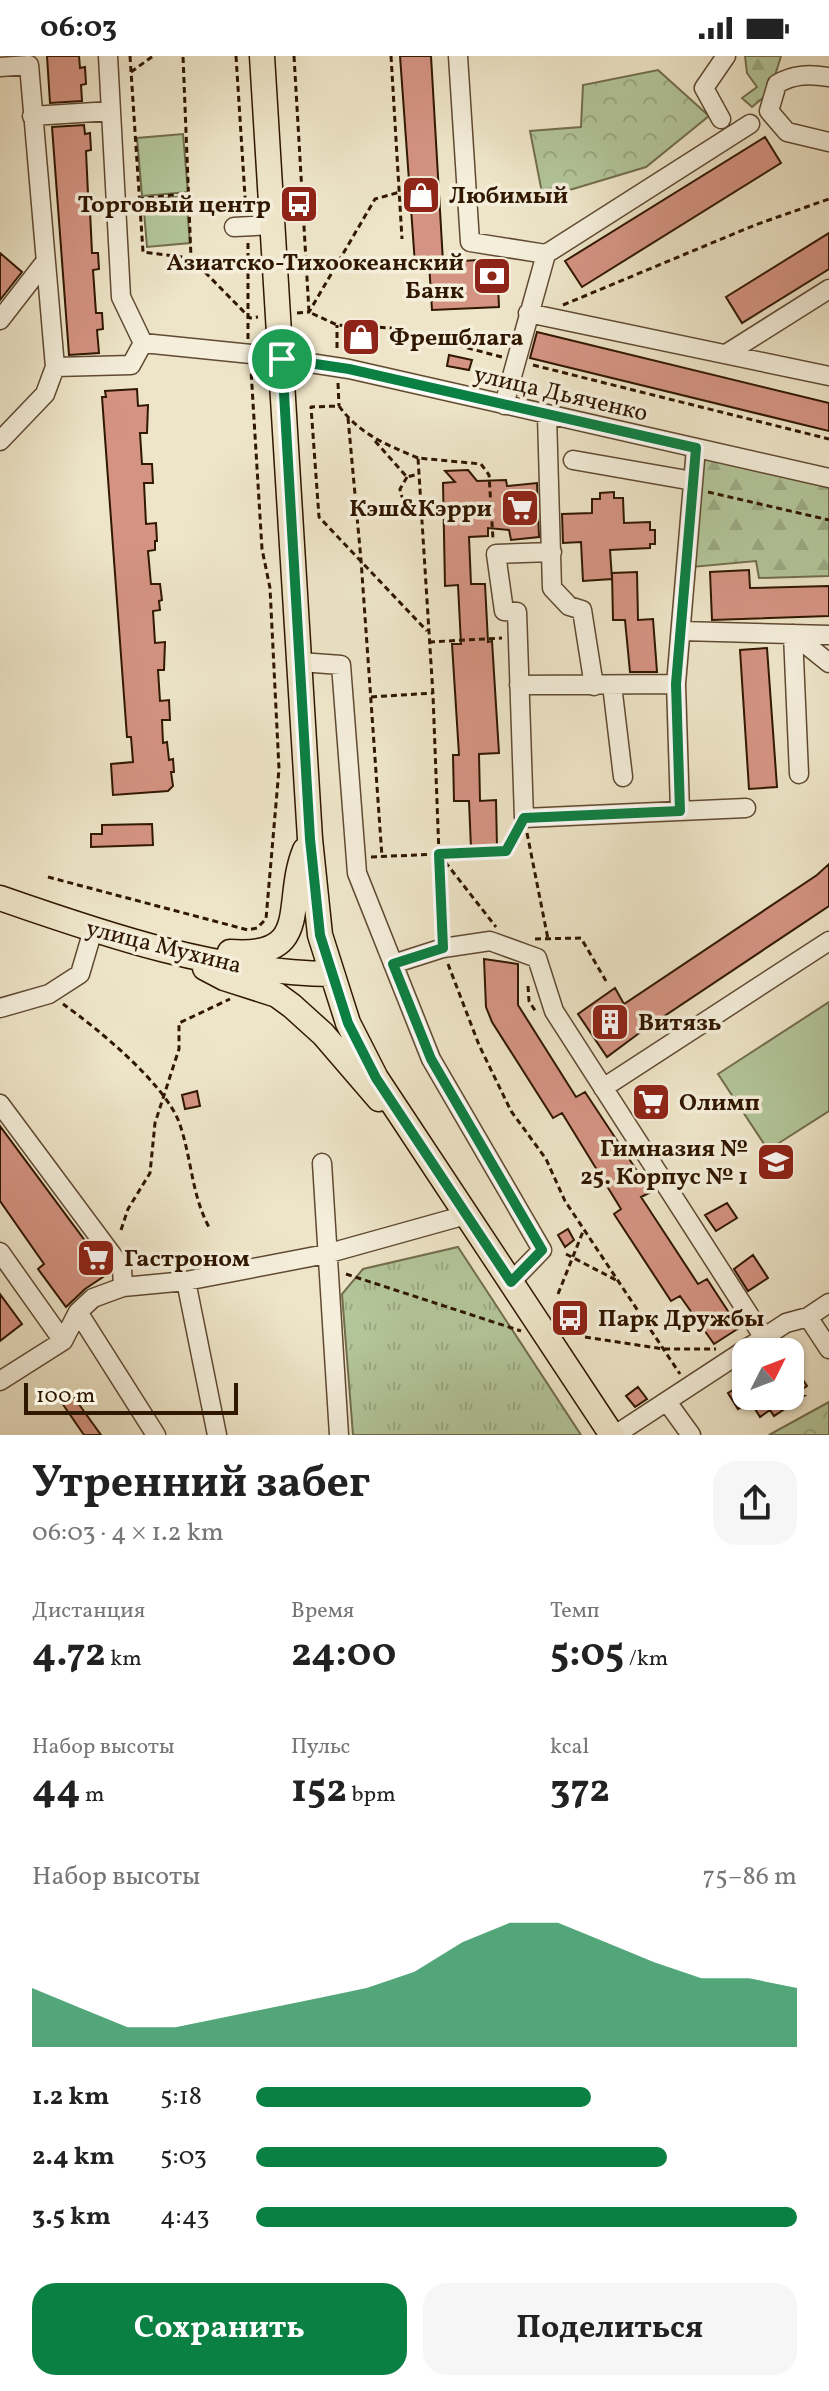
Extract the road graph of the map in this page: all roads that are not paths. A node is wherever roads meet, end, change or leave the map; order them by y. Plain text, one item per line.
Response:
1 (108, 56) edge
2 (262, 56) edge
3 (458, 56) edge
4 (726, 56) edge
5 (0, 67) edge
6 (829, 77) edge
7 (111, 111) junction
8 (32, 116) junction
9 (721, 119) dead end
10 (750, 124) dead end
11 (829, 142) edge
12 (273, 225) junction
13 (240, 227) road end
14 (546, 254) junction
15 (45, 262) junction
16 (829, 289) edge
17 (528, 313) junction
18 (0, 320) edge
19 (143, 343) junction
20 (726, 354) junction
21 (282, 359) junction
22 (55, 367) junction
23 (829, 376) edge
24 (504, 405) junction
25 (547, 416) junction
26 (0, 441) edge
27 (696, 448) junction
28 (573, 460) dead end
29 (829, 478) edge
30 (698, 486) junction
31 (552, 552) junction
32 (681, 631) junction
33 (793, 634) junction
34 (829, 635) edge
35 (300, 662) junction
36 (829, 663) edge
37 (676, 684) junction
38 (519, 685) junction
39 (603, 686) junction
40 (799, 774) dead end
41 (623, 777) dead end
42 (746, 808) dead end
43 (680, 811) junction
44 (310, 839) junction
45 (0, 898) edge
46 (93, 930) junction
47 (829, 941) edge
48 (172, 950) junction
49 (393, 964) junction
50 (331, 974) junction
51 (0, 1008) edge
52 (603, 1088) junction
53 (0, 1104) edge
54 (422, 1147) junction
55 (322, 1163) dead end
56 (466, 1215) junction
57 (0, 1252) edge
58 (327, 1261) junction
59 (186, 1281) junction
60 (511, 1282) junction
61 (123, 1287) junction
62 (829, 1303) edge
63 (78, 1312) junction
64 (808, 1317) junction
65 (764, 1338) joint
66 (63, 1341) junction
67 (829, 1349) edge
68 (732, 1359) edge
69 (0, 1381) edge
70 (674, 1406) junction
71 (156, 1435) edge
72 (217, 1435) edge
73 (339, 1435) edge
74 (613, 1435) edge
75 (691, 1435) edge

1 - 7 street
2 - 12 main road
3 - 14 street
4 - 9 street
5 - 8 street
6 - 11 street
7 - 8 street
7 - 19 street
8 - 15 street
10 - 14 street
12 - 13 street
12 - 21 main road
14 - 17 street
15 - 18 street
15 - 22 street
16 - 20 street
17 - 20 street
17 - 24 street
19 - 21 street, улица Дьяченко
19 - 22 street
20 - 23 street
21 - 24 street, улица Дьяченко
21 - 35 main road
22 - 26 street
24 - 25 street, улица Дьяченко
25 - 27 street, улица Дьяченко
25 - 31 street
27 - 29 street, улица Дьяченко
27 - 30 street
28 - 30 street
30 - 32 street
31 - 38 street
31 - 39 street
32 - 33 street
32 - 37 street
33 - 34 street
33 - 36 street
33 - 40 street
35 - 44 main road
35 - 49 street
37 - 39 street
37 - 43 street
38 - 39 street
38 - 43 street
39 - 41 street
42 - 43 street
44 - 48 main road
44 - 50 main road
45 - 46 main road, улица Мухина
46 - 48 main road, улица Мухина
46 - 51 street
47 - 52 street
48 - 50 main road, улица Мухина
48 - 54 main road
49 - 52 street
49 - 60 street
50 - 54 main road
52 - 65 street
53 - 61 street
54 - 56 main road
55 - 58 street
56 - 58 street
56 - 60 main road
57 - 66 street
58 - 59 street
58 - 73 street
59 - 61 street
59 - 72 street
60 - 74 main road
61 - 63 street
62 - 64 street
63 - 66 street
63 - 71 street
64 - 65 street
64 - 67 street
66 - 69 street
68 - 70 street
70 - 74 street
70 - 75 street

